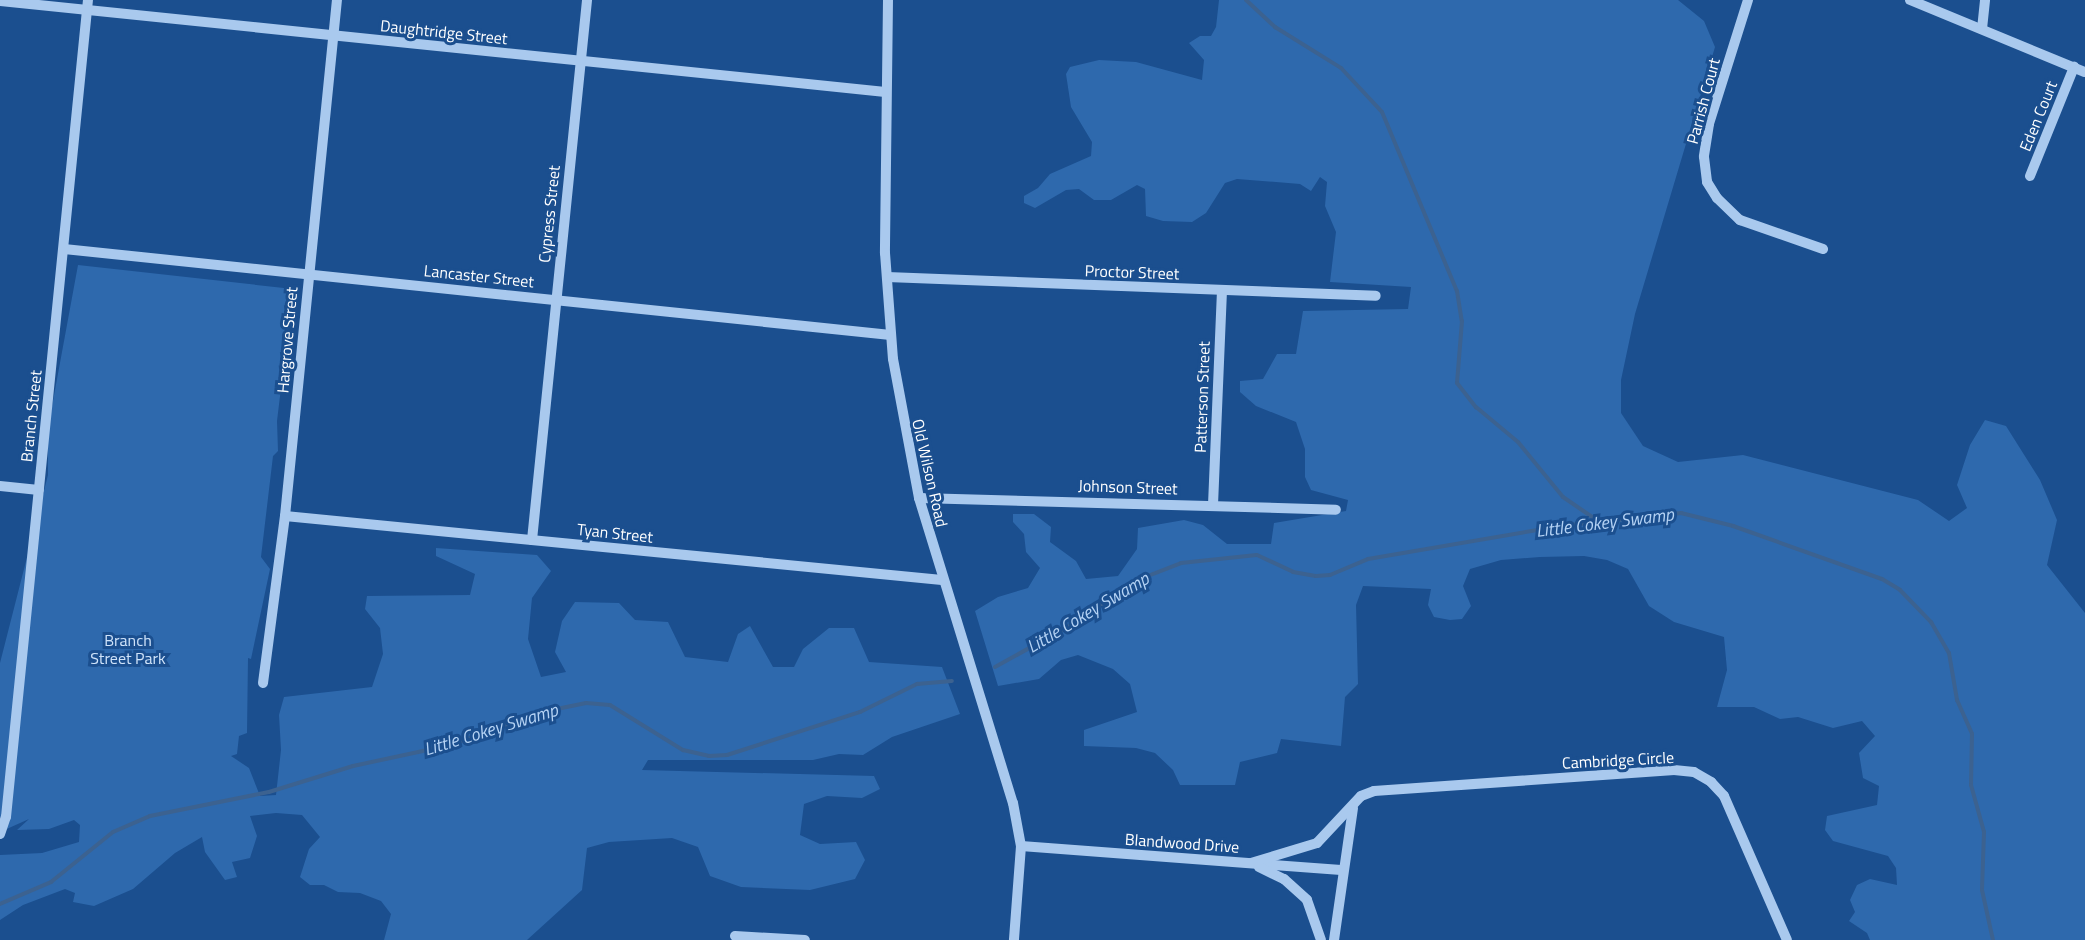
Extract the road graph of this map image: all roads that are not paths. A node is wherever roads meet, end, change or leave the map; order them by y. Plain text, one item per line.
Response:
1 (337, 0) edge
2 (587, 0) edge
3 (888, 0) edge
4 (1748, 0) edge
5 (1910, 0) edge
6 (1985, 0) edge
7 (0, 1) edge
8 (88, 5) edge
9 (1982, 29) junction
10 (334, 35) junction
11 (580, 61) junction
12 (2074, 67) junction
13 (2085, 72) edge
14 (885, 92) junction
15 (2030, 176) dead end
16 (64, 249) junction
17 (1822, 249) dead end
18 (308, 274) junction
19 (887, 277) junction
20 (1222, 291) junction
21 (1376, 296) dead end
22 (555, 299) junction
23 (891, 334) junction
24 (0, 486) edge
25 (39, 490) junction
26 (919, 498) junction
27 (1214, 505) junction
28 (1336, 510) dead end
29 (285, 516) junction
30 (532, 540) junction
31 (942, 580) junction
32 (262, 683) dead end
33 (1353, 805) junction
34 (0, 834) edge
35 (1021, 846) junction
36 (1251, 863) junction
37 (1341, 870) junction
38 (735, 936) dead end
39 (805, 940) edge
40 (1014, 940) edge
41 (1321, 940) edge
42 (1334, 940) edge
43 (1787, 940) edge

1 - 10 street, Hargrove Street
2 - 11 street, Cypress Street
3 - 14 street, Old Wilson Road
4 - 17 street, Parrish Court
5 - 9 street
6 - 9 street
7 - 8 street, Daughtridge Street
8 - 10 street, Daughtridge Street
8 - 16 street, Branch Street
9 - 12 street
10 - 11 street, Daughtridge Street
10 - 18 street, Hargrove Street
11 - 14 street, Daughtridge Street
11 - 22 street, Cypress Street
12 - 13 street
12 - 15 street, Eden Court
14 - 19 street, Old Wilson Road
16 - 18 street, Lancaster Street
16 - 25 street, Branch Street
18 - 22 street, Lancaster Street
18 - 29 street, Hargrove Street
19 - 20 street, Proctor Street
19 - 23 street, Old Wilson Road
20 - 21 street, Proctor Street
20 - 27 street, Patterson Street
22 - 23 street, Lancaster Street
22 - 30 street, Cypress Street
23 - 26 street, Old Wilson Road
24 - 25 street
25 - 34 street, Branch Street
26 - 27 street, Johnson Street
26 - 31 street, Old Wilson Road
27 - 28 street, Johnson Street
29 - 30 street, Tyan Street
29 - 32 street, Hargrove Street
30 - 31 street, Tyan Street
31 - 35 street, Old Wilson Road
33 - 36 street, Cambridge Circle
33 - 37 street
33 - 43 street, Cambridge Circle
35 - 36 street, Blandwood Drive
35 - 40 street, Old Wilson Road
36 - 37 street, Blandwood Drive
36 - 41 street
37 - 42 street
38 - 39 street

